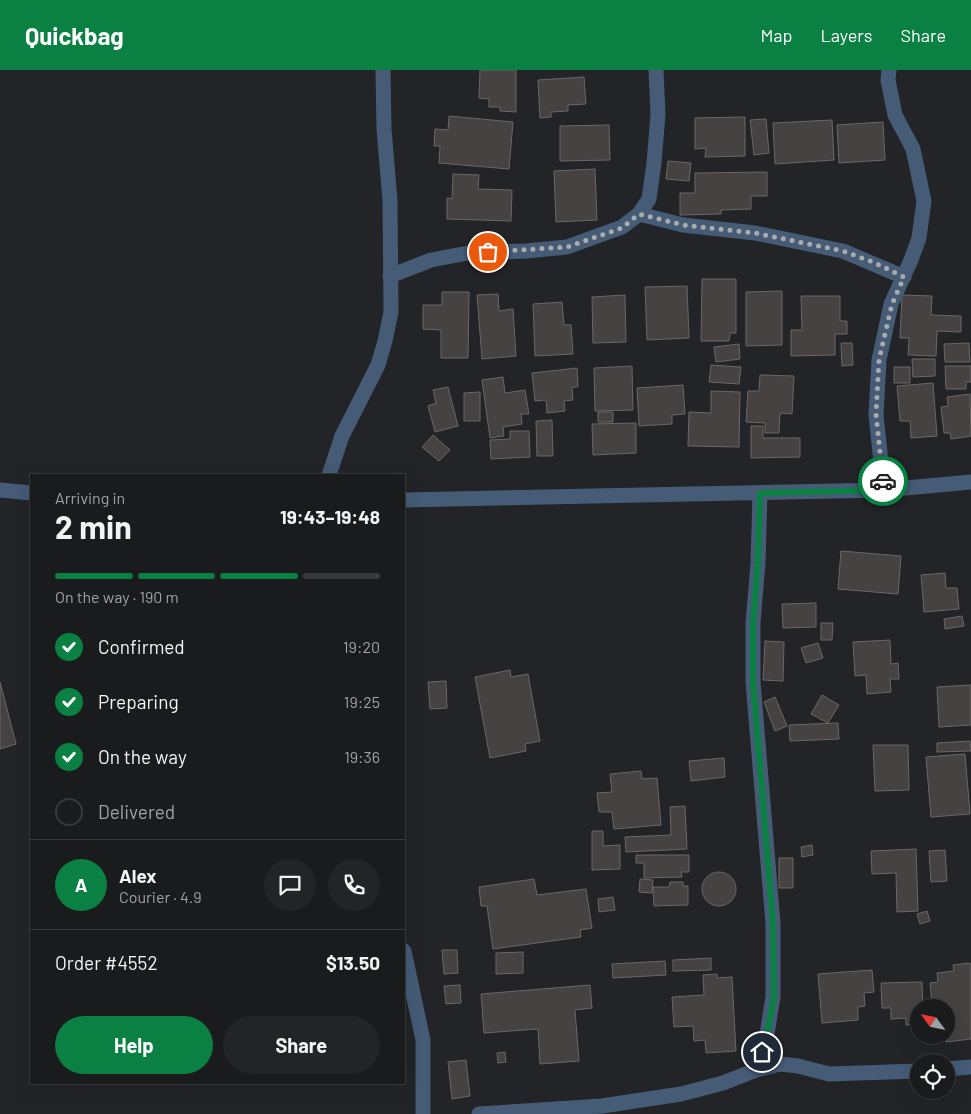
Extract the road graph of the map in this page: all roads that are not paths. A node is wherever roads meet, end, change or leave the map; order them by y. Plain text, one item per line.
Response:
1 (383, 70) edge
2 (656, 70) edge
3 (889, 70) edge
4 (639, 214) junction
5 (390, 276) junction
6 (904, 277) junction
7 (329, 474) edge
8 (971, 482) edge
9 (0, 490) edge
10 (884, 490) junction
11 (30, 493) edge
12 (760, 493) junction
13 (405, 500) edge
14 (405, 956) edge
15 (971, 1068) edge
16 (955, 1069) edge
17 (756, 1070) junction
18 (910, 1071) edge
19 (423, 1114) edge
20 (479, 1114) edge

1 - 5 street
2 - 4 street
3 - 6 street
4 - 5 street
4 - 6 street
5 - 7 street
6 - 10 street
8 - 10 street
9 - 11 street
10 - 12 street
12 - 13 street
12 - 17 street
14 - 19 street
15 - 16 street
17 - 18 street
17 - 20 street

